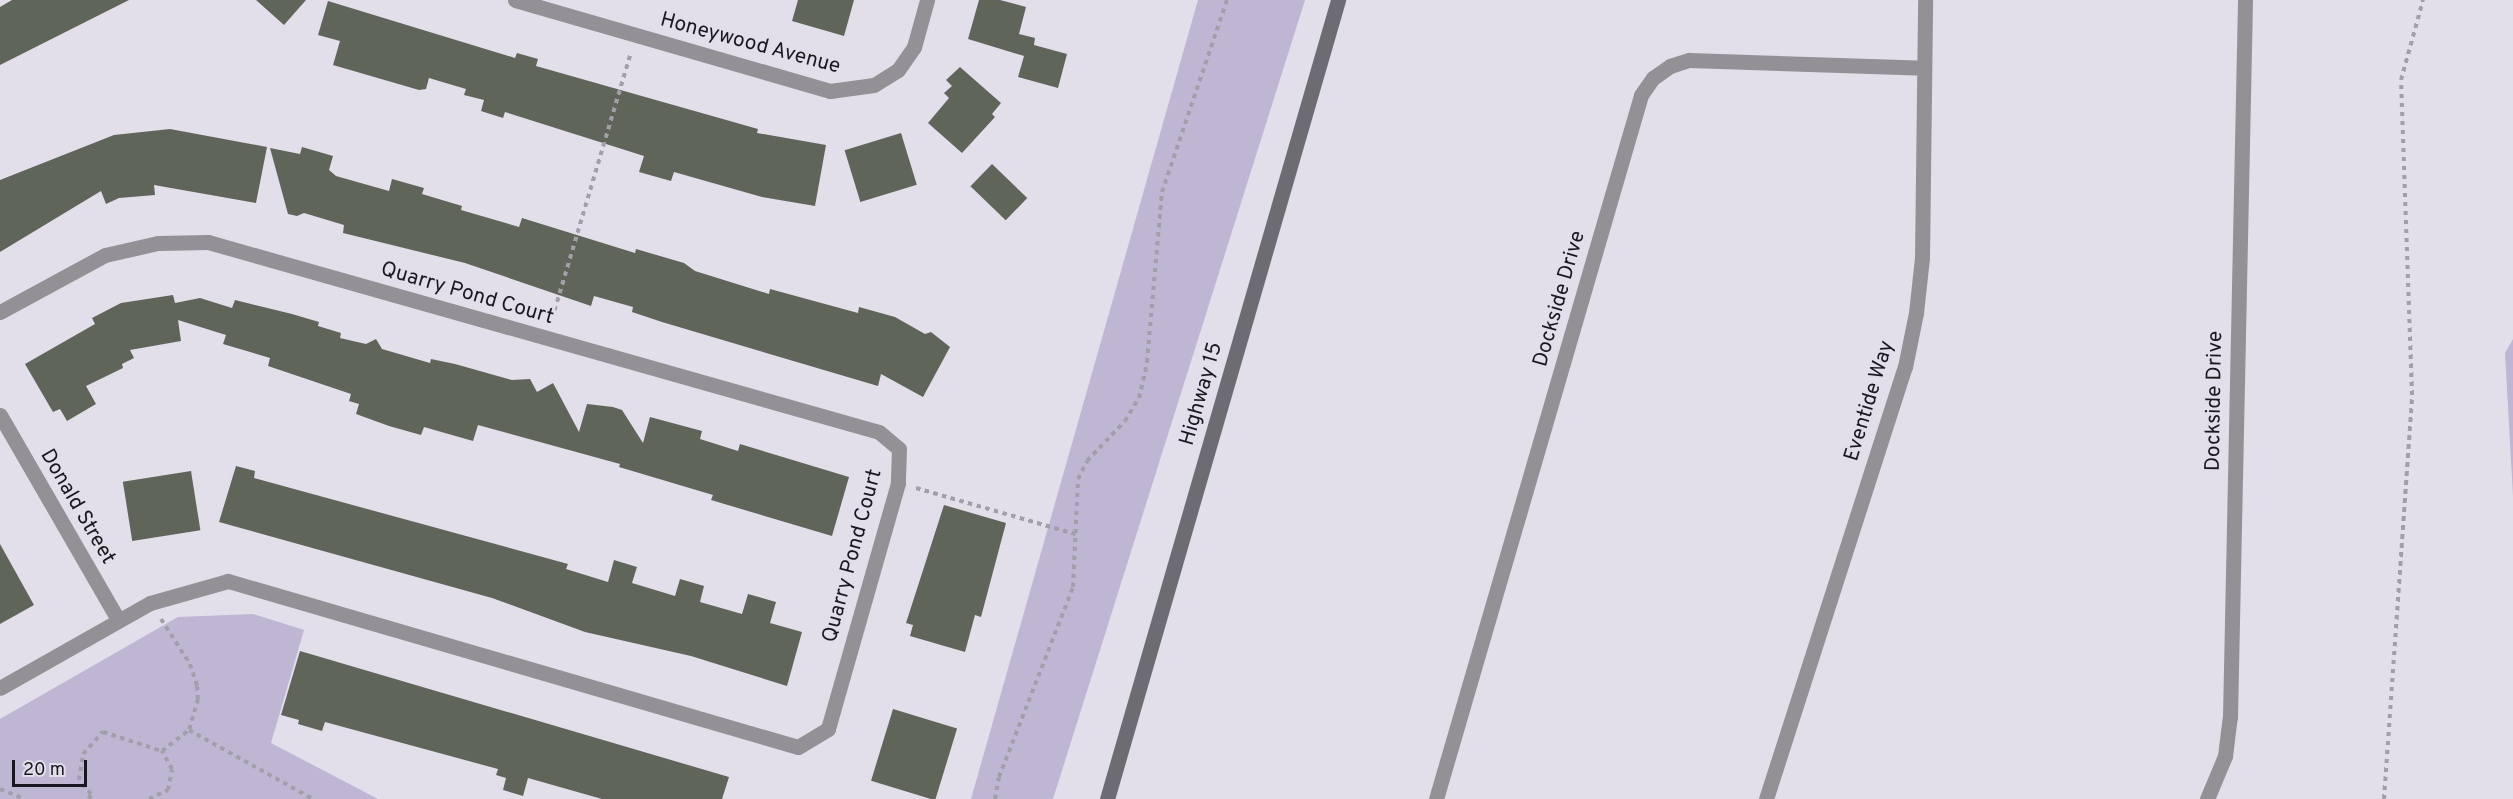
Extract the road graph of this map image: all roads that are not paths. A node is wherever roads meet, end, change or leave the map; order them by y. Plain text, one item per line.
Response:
1 (515, 0) edge
2 (927, 0) edge
3 (1338, 0) edge
4 (1925, 0) edge
5 (2245, 0) edge
6 (1924, 68) junction
7 (0, 312) edge
8 (0, 415) edge
9 (118, 619) junction
10 (0, 688) edge
11 (1107, 799) edge
12 (1436, 799) edge
13 (1766, 799) edge
14 (2207, 799) edge

1 - 2 street, Honeywood Avenue
3 - 11 main road, Highway 15
4 - 6 street, Eventide Way
5 - 14 street, Dockside Drive
6 - 12 street, Dockside Drive
6 - 13 street, Eventide Way
7 - 9 street, Quarry Pond Court
8 - 9 street, Donald Street
9 - 10 street, Quarry Pond Court

